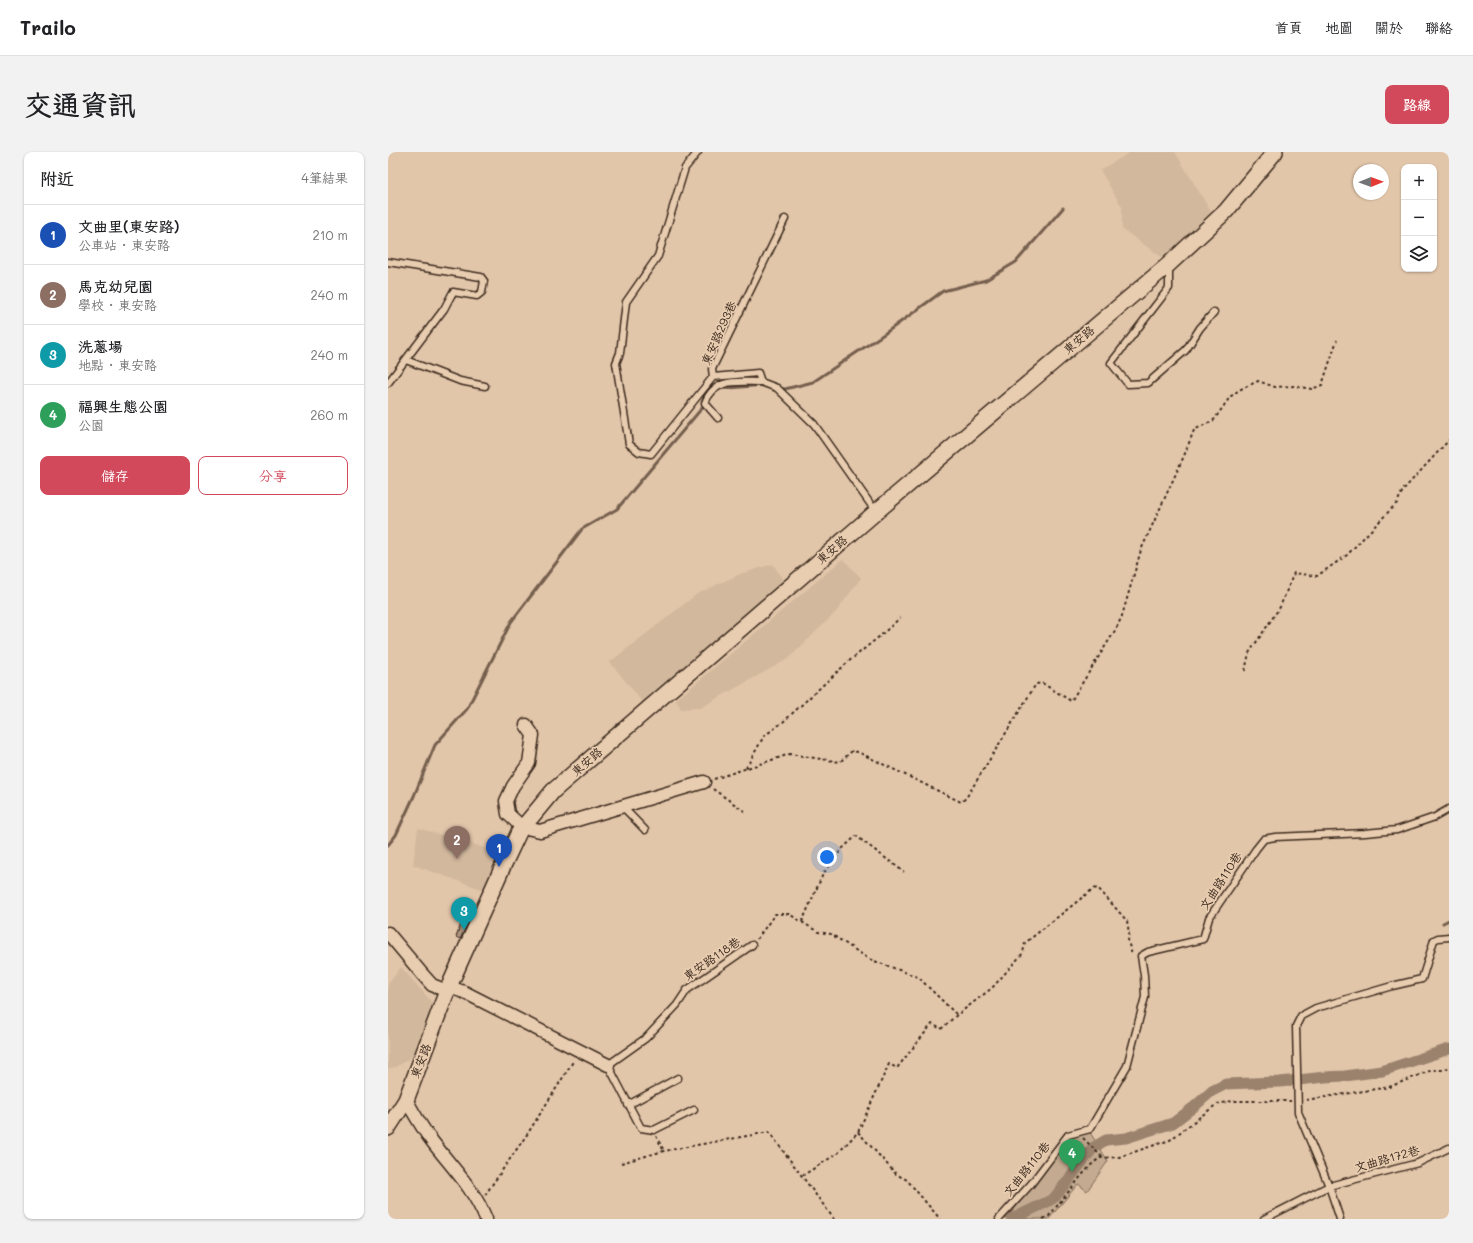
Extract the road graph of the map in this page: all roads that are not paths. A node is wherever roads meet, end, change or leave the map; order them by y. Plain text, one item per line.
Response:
1 (698, 152) edge
2 (1275, 152) edge
3 (785, 219) dead end
4 (388, 262) edge
5 (1168, 265) junction
6 (1214, 312) dead end
7 (406, 360) junction
8 (713, 377) junction
9 (761, 382) junction
10 (388, 383) edge
11 (485, 386) dead end
12 (718, 418) dead end
13 (876, 512) junction
14 (526, 725) dead end
15 (704, 782) road end
16 (622, 806) junction
17 (1449, 809) edge
18 (522, 827) junction
19 (645, 830) dead end
20 (388, 933) edge
21 (1449, 937) edge
22 (752, 945) road end
23 (447, 991) junction
24 (608, 1064) junction
25 (678, 1078) dead end
26 (406, 1100) junction
27 (628, 1105) junction
28 (694, 1110) dead end
29 (388, 1128) edge
30 (1449, 1148) edge
31 (1329, 1186) junction
32 (486, 1219) edge
33 (999, 1219) edge
34 (1264, 1219) edge
35 (1340, 1219) edge

1 - 8 lane
2 - 5 street, 東安路
3 - 8 lane, 東安路293巷
4 - 7 lane
5 - 6 lane
5 - 13 street, 東安路
7 - 10 lane
7 - 11 lane
8 - 9 lane, 東安路293巷
9 - 12 lane
9 - 13 lane, 東安路293巷
13 - 18 street, 東安路
14 - 18 street
15 - 16 street
16 - 18 street
16 - 19 lane
17 - 33 lane, 文曲路110巷
18 - 23 street, 東安路
20 - 23 street
21 - 31 lane
22 - 24 lane, 東安路118巷
23 - 24 street
23 - 26 street, 東安路
24 - 27 lane
25 - 27 lane
26 - 29 street, 東安路
26 - 32 street
27 - 28 lane
30 - 31 lane, 文曲路172巷
31 - 34 lane, 文曲路172巷
31 - 35 lane

